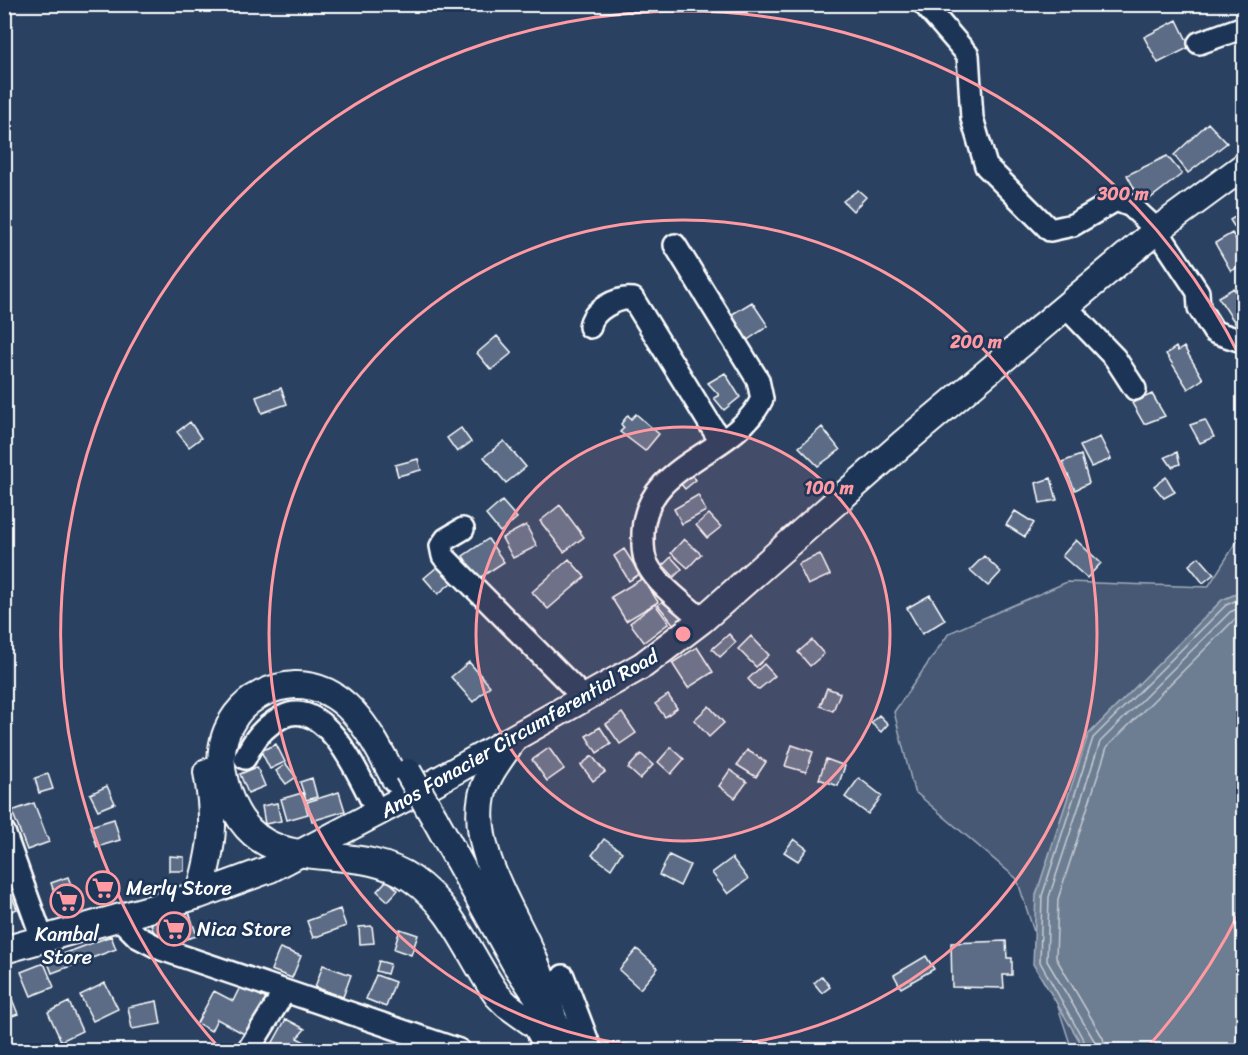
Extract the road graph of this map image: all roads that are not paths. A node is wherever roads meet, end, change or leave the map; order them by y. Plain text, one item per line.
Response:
1 (924, 4) edge
2 (1244, 27) edge
3 (1199, 43) dead end
4 (1244, 166) edge
5 (1157, 230) junction
6 (675, 245) dead end
7 (1066, 307) junction
8 (590, 327) dead end
9 (1242, 341) dead end
10 (1135, 389) dead end
11 (721, 442) junction
12 (463, 529) dead end
13 (702, 620) junction
14 (585, 699) junction
15 (514, 738) junction
16 (245, 758) dead end
17 (216, 781) junction
18 (378, 813) junction
19 (4, 832) edge
20 (299, 855) junction
21 (199, 895) junction
22 (119, 918) junction
23 (42, 938) junction
24 (4, 950) edge
25 (563, 976) dead end
26 (285, 991) junction
27 (545, 1023) junction
28 (248, 1050) edge
29 (459, 1050) edge
30 (550, 1050) edge
31 (570, 1050) edge
32 (591, 1050) edge

1 - 5 street
2 - 3 street
4 - 5 main road, Anos Fonacier Circumferential Road
5 - 7 main road, Anos Fonacier Circumferential Road
5 - 9 street
6 - 11 street
7 - 10 street
7 - 13 main road, Anos Fonacier Circumferential Road
8 - 11 street
11 - 13 street
12 - 14 street
13 - 14 main road, Anos Fonacier Circumferential Road
14 - 15 main road, Anos Fonacier Circumferential Road
15 - 18 main road, Anos Fonacier Circumferential Road
15 - 27 main road
16 - 18 street
17 - 20 main road
17 - 21 main road
17 - 27 main road
18 - 20 main road, Anos Fonacier Circumferential Road
19 - 23 street
20 - 21 main road, Anos Fonacier Circumferential Road
20 - 27 main road
21 - 22 main road, Anos Fonacier Circumferential Road
22 - 23 main road, Anos Fonacier Circumferential Road
22 - 26 street
23 - 24 main road, Anos Fonacier Circumferential Road
25 - 32 street
26 - 28 street
26 - 29 street
27 - 30 main road
27 - 31 main road

